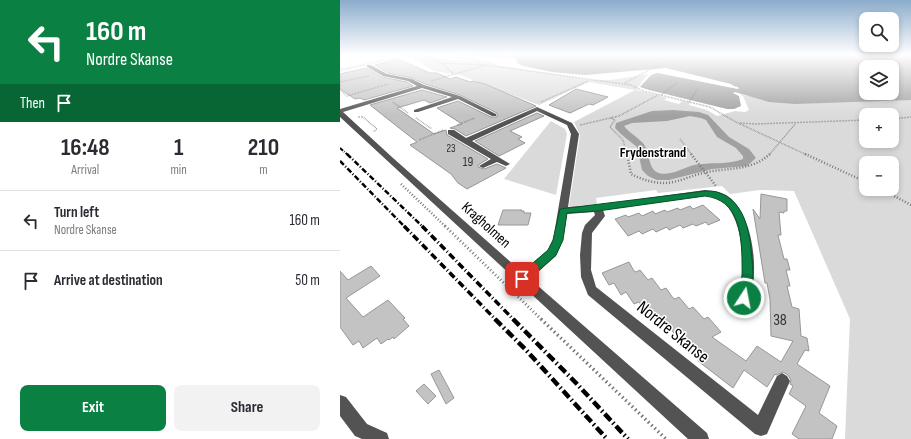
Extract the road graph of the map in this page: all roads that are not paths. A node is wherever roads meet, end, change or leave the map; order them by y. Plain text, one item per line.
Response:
1 (385, 75) edge
2 (387, 75) edge
3 (395, 77) junction
4 (422, 86) junction
5 (458, 97) junction
6 (416, 111) dead end
7 (484, 111) junction
8 (340, 112) edge
9 (474, 114) dead end
10 (494, 116) dead end
11 (451, 132) dead end
12 (465, 141) junction
13 (497, 159) junction
14 (506, 164) dead end
15 (483, 166) dead end
16 (598, 208) junction
17 (563, 211) junction
18 (522, 279) junction
19 (744, 298) dead end
20 (782, 381) dead end
21 (340, 403) edge
22 (381, 439) edge
23 (701, 439) edge

1 - 3 street
2 - 3 street
3 - 4 street
4 - 5 street
4 - 8 street
5 - 6 street
5 - 7 street
7 - 9 street
7 - 10 street
8 - 18 street, Kragholmen
11 - 12 street
12 - 13 street
12 - 17 street
13 - 14 street
13 - 15 street
16 - 17 street
16 - 19 street
16 - 20 street, Nordre Skanse
17 - 18 street
18 - 23 street, Kragholmen
21 - 22 street

